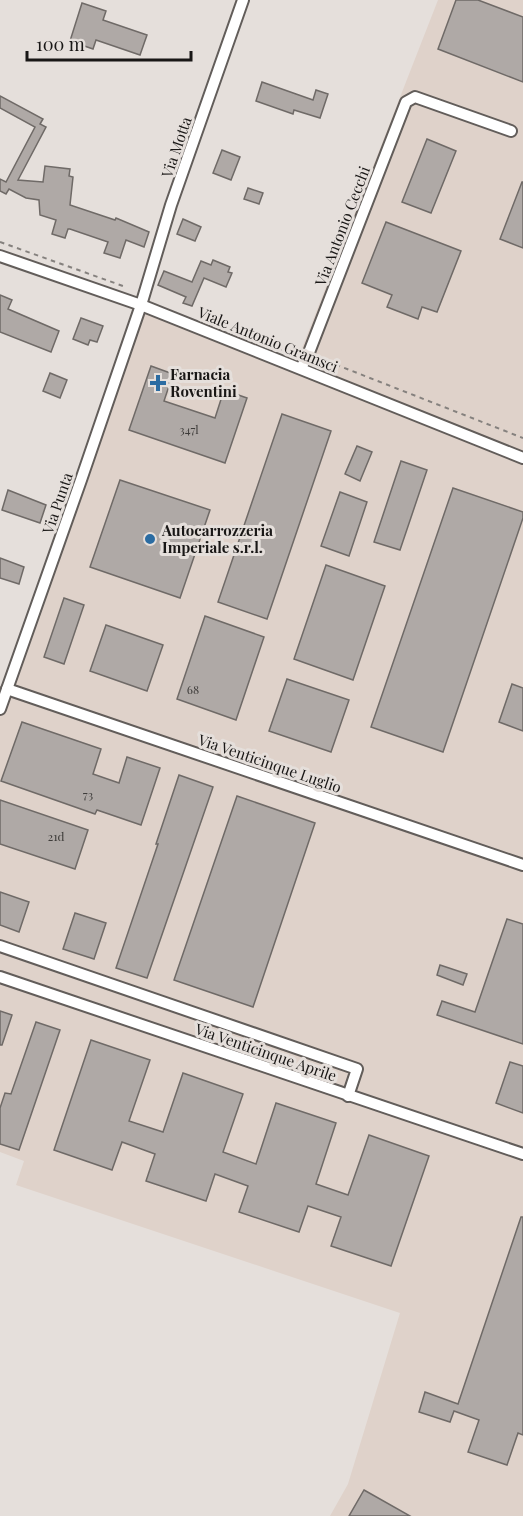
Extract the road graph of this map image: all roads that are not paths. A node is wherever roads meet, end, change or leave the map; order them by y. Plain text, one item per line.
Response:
1 (243, 0) edge
2 (511, 131) dead end
3 (0, 256) edge
4 (141, 305) junction
5 (301, 368) junction
6 (523, 458) edge
7 (7, 689) junction
8 (0, 710) edge
9 (523, 865) edge
10 (0, 946) edge
11 (0, 977) edge
12 (348, 1096) junction
13 (523, 1154) edge

1 - 4 street, Via Motta
2 - 5 street, Via Antonio Cecchi
3 - 4 street, Viale Antonio Gramsci
4 - 5 street, Viale Antonio Gramsci
4 - 7 street, Via Punta
5 - 6 street, Viale Antonio Gramsci
7 - 8 street, Via Punta
7 - 9 street, Via Venticinque Luglio
10 - 12 street
11 - 12 street, Via Venticinque Aprile
12 - 13 street, Via Venticinque Aprile

